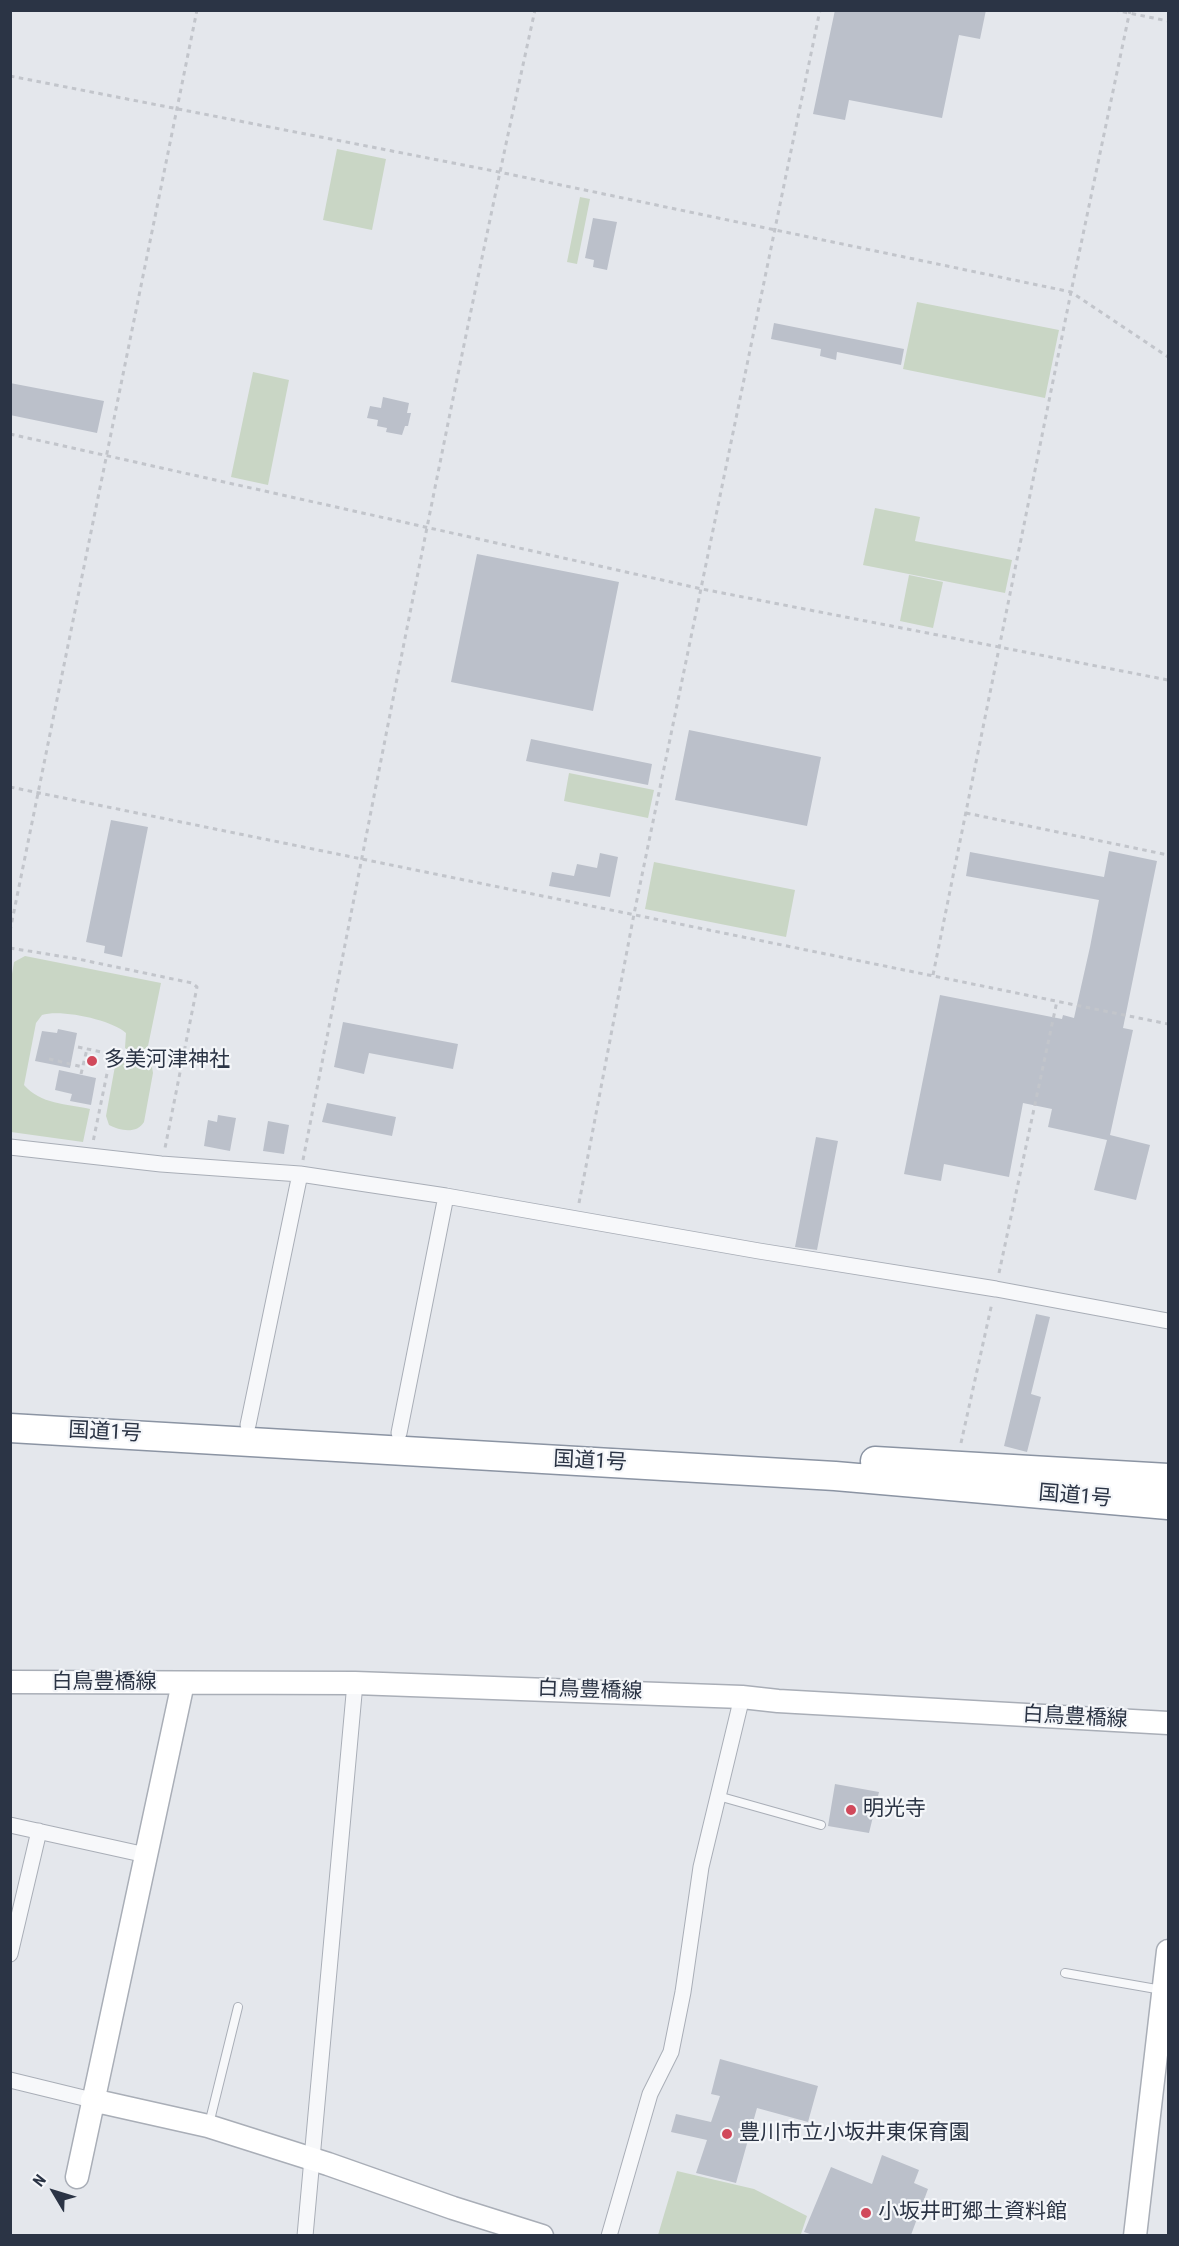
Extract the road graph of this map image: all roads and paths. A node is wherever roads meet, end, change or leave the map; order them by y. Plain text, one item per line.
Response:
1 (197, 10) edge
2 (535, 10) edge
3 (820, 10) edge
4 (1114, 10) edge
5 (1130, 12) edge
6 (1168, 21) edge
7 (10, 76) edge
8 (176, 110) junction
9 (499, 172) junction
10 (775, 231) junction
11 (1071, 292) junction
12 (1168, 357) edge
13 (10, 434) edge
14 (107, 457) junction
15 (427, 528) junction
16 (702, 589) junction
17 (1000, 647) junction
18 (1168, 680) edge
19 (10, 786) edge
20 (39, 793) junction
21 (966, 813) junction
22 (1168, 855) edge
23 (362, 860) junction
24 (634, 914) junction
25 (10, 931) edge
26 (10, 948) edge
27 (933, 975) junction
28 (1057, 1002) junction
29 (1168, 1024) edge
30 (78, 1047) dead end
31 (87, 1049) junction
32 (49, 1059) dead end
33 (83, 1067) junction
34 (81, 1074) dead end
35 (93, 1142) dead end
36 (10, 1147) edge
37 (161, 1164) junction
38 (300, 1174) junction
39 (446, 1196) junction
40 (576, 1219) junction
41 (996, 1289) junction
42 (1168, 1321) edge
43 (10, 1408) edge
44 (248, 1425) junction
45 (10, 1428) edge
46 (399, 1433) junction
47 (956, 1465) junction
48 (1168, 1478) edge
49 (1168, 1505) edge
50 (10, 1683) edge
51 (183, 1683) junction
52 (355, 1683) junction
53 (742, 1697) junction
54 (1168, 1723) edge
55 (718, 1796) junction
56 (10, 1825) edge
57 (821, 1825) dead end
58 (39, 1831) junction
59 (146, 1855) junction
60 (1168, 1951) edge
61 (10, 1954) edge
62 (1065, 1973) dead end
63 (1164, 1991) junction
64 (238, 2007) dead end
65 (10, 2080) edge
66 (93, 2100) junction
67 (208, 2126) junction
68 (311, 2160) junction
69 (77, 2178) dead end
70 (308, 2234) edge
71 (542, 2235) edge
72 (609, 2235) edge
73 (1135, 2235) edge

1 - 8 path
2 - 9 path
3 - 10 path
4 - 5 path
5 - 6 path
5 - 11 path
7 - 8 path
8 - 9 path
8 - 14 path
9 - 10 path
9 - 15 path
10 - 11 path
10 - 16 path
11 - 12 path
11 - 17 path
13 - 14 path
14 - 15 path
14 - 20 path
15 - 16 path
15 - 23 path
16 - 17 path
16 - 24 path
17 - 18 path
17 - 21 path
19 - 20 path
20 - 23 path
20 - 25 path
21 - 22 path
21 - 27 path
23 - 24 path
23 - 38 path
24 - 27 path
24 - 40 path
26 - 37 path
27 - 28 path
28 - 29 path
28 - 41 path
30 - 31 path
31 - 33 path
31 - 35 path
32 - 33 path
33 - 34 path
36 - 37 street
37 - 38 street
38 - 39 street
38 - 44 street
39 - 40 street
39 - 46 street
40 - 41 street
41 - 42 street
41 - 47 path
43 - 44 highway, 国道1号
44 - 46 highway, 国道1号
45 - 49 highway, 国道1号
46 - 47 highway, 国道1号
47 - 48 highway, 国道1号
50 - 51 main road, 白鳥豊橋線
51 - 52 main road, 白鳥豊橋線
51 - 59 main road
52 - 53 main road, 白鳥豊橋線
52 - 68 street
53 - 54 main road, 白鳥豊橋線
53 - 55 street
55 - 57 lane
55 - 72 street
56 - 58 street
58 - 59 street
58 - 61 street
59 - 66 main road
60 - 63 main road
62 - 63 lane
63 - 73 main road
64 - 67 lane
65 - 66 street
66 - 67 main road
66 - 69 main road
67 - 68 main road
68 - 70 street
68 - 71 main road

